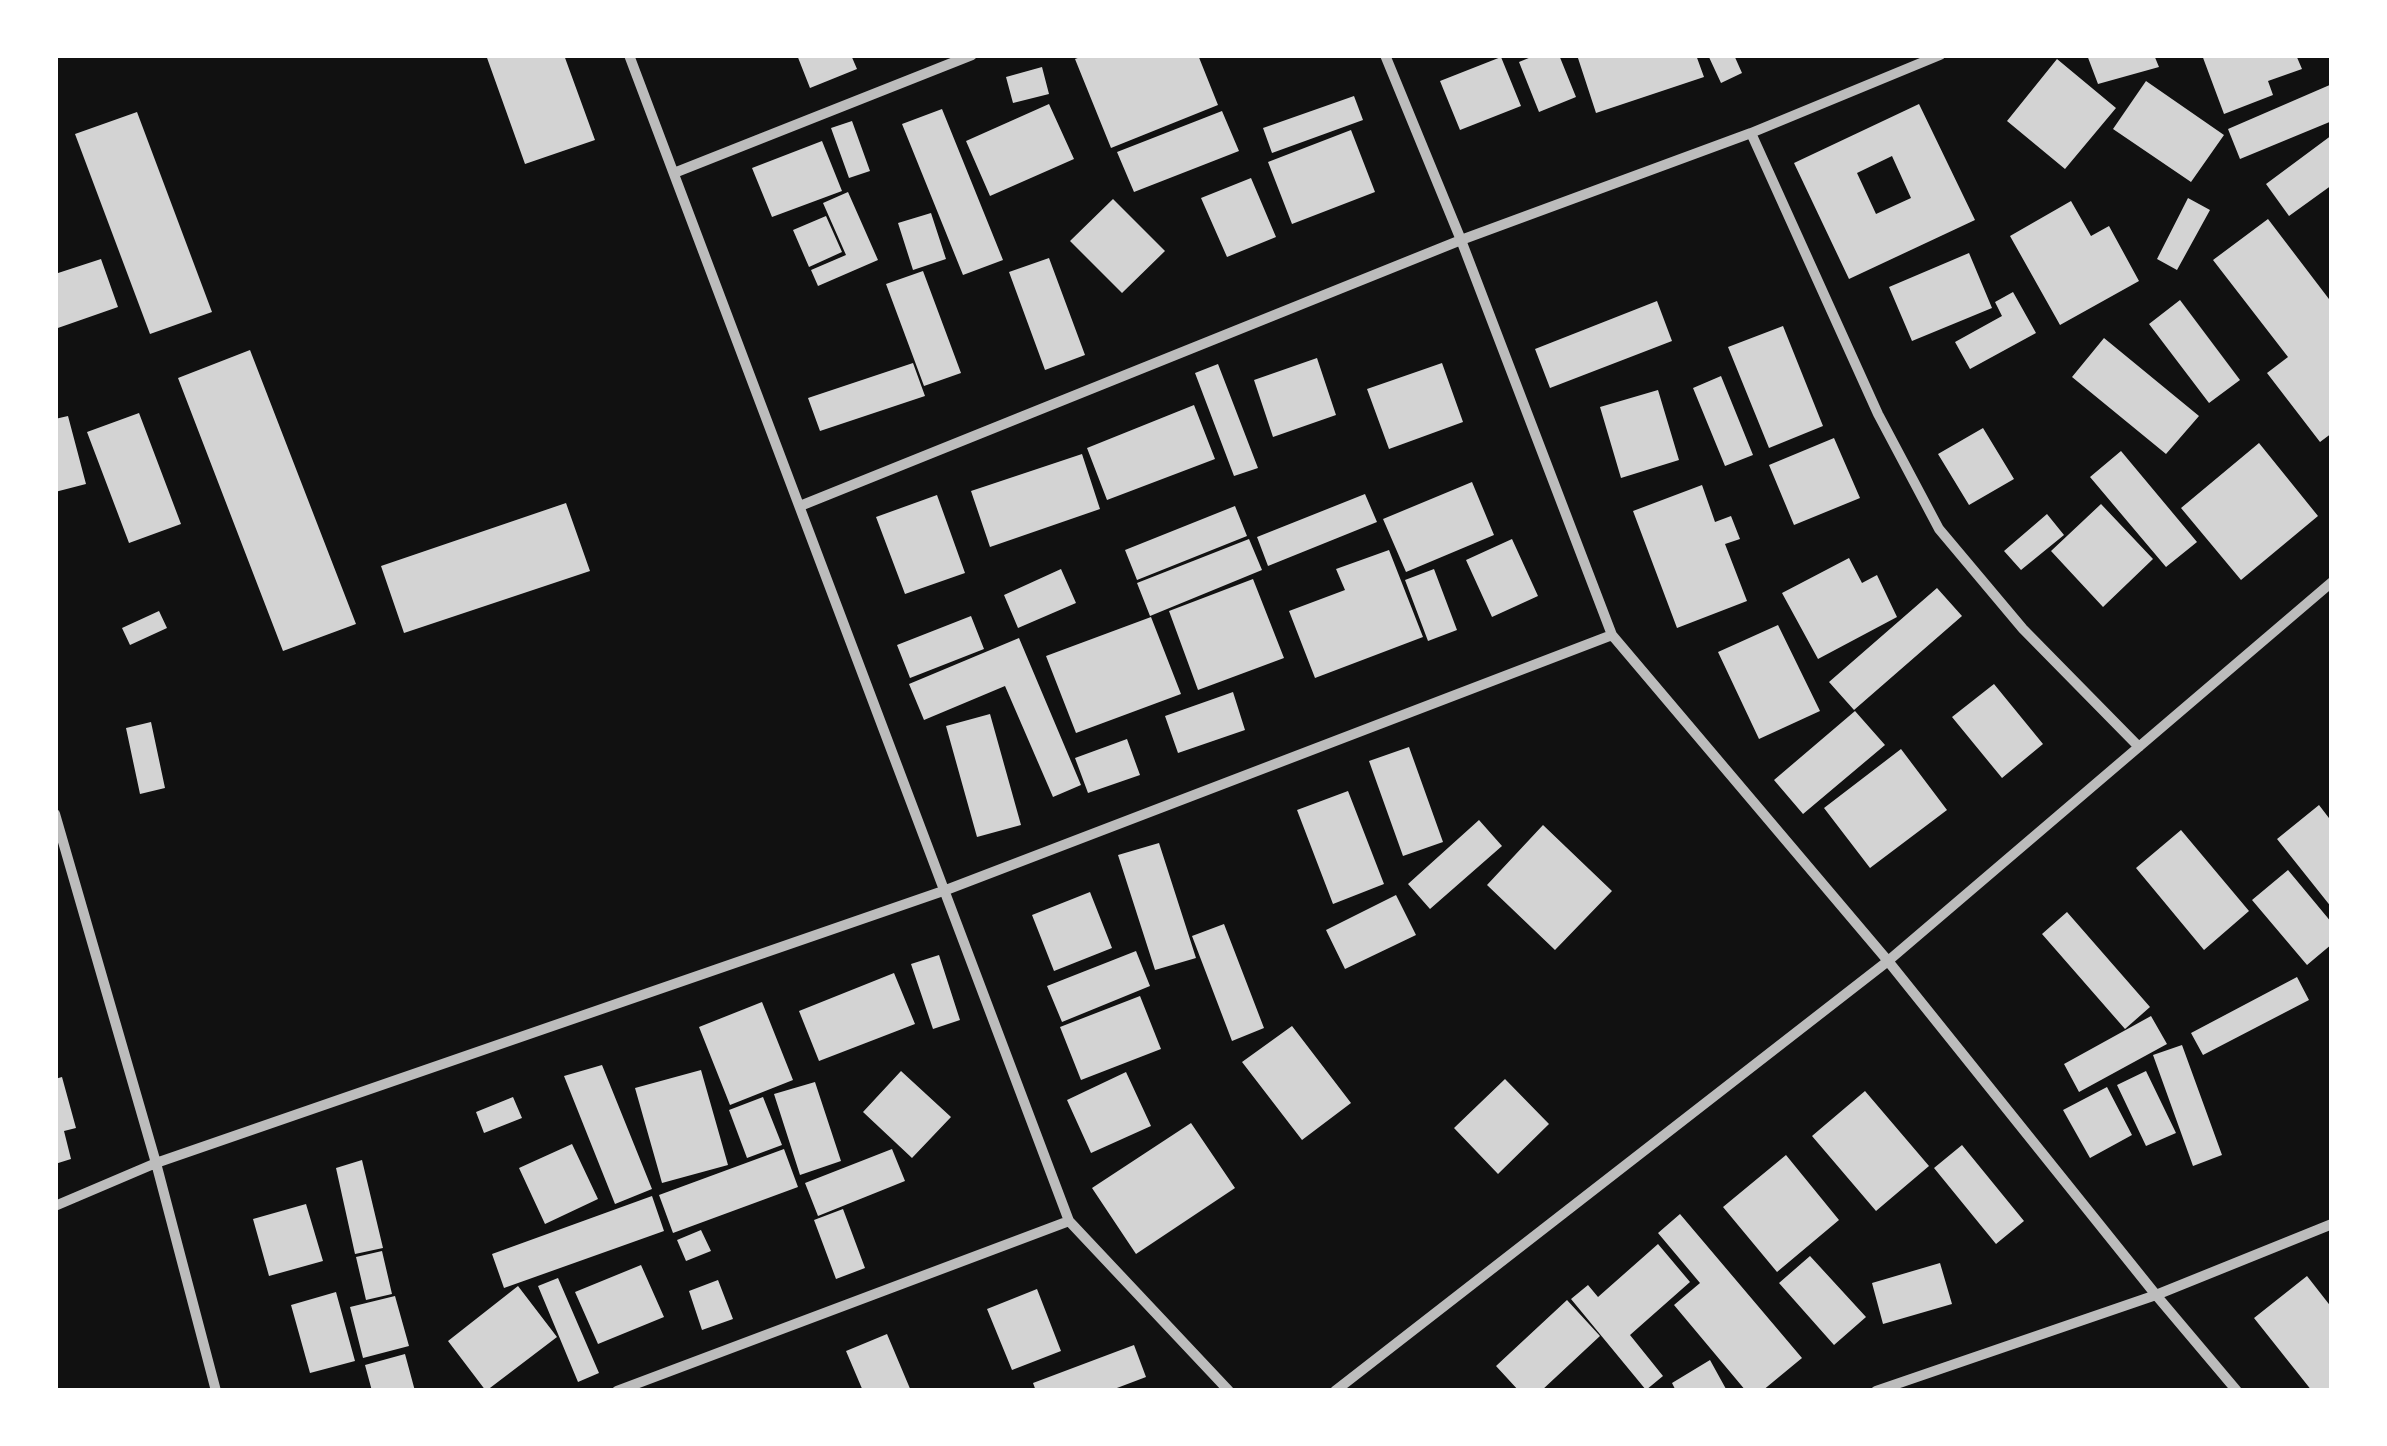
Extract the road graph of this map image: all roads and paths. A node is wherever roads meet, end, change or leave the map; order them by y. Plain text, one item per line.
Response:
1 (629, 55) edge
2 (972, 55) edge
3 (1384, 55) edge
4 (1940, 55) edge
5 (1751, 133) junction
6 (674, 173) junction
7 (1461, 240) junction
8 (800, 506) junction
9 (2332, 582) edge
10 (1612, 635) junction
11 (2139, 746) junction
12 (55, 814) edge
13 (946, 890) junction
14 (1888, 960) junction
15 (156, 1164) junction
16 (55, 1206) edge
17 (1069, 1221) junction
18 (2332, 1224) edge
19 (2156, 1295) junction
20 (216, 1391) edge
21 (617, 1391) edge
22 (1229, 1391) edge
23 (1335, 1391) edge
24 (1876, 1391) edge
25 (2237, 1391) edge

1 - 6 street
2 - 6 street
3 - 7 street
4 - 5 street
5 - 7 street
5 - 11 street
6 - 8 street
7 - 8 street
7 - 10 street
8 - 13 street
9 - 11 street
10 - 13 street
10 - 14 street
11 - 14 street
12 - 15 street
13 - 15 street
13 - 17 street
14 - 19 street
14 - 23 street
15 - 16 street
15 - 20 street
17 - 21 street
17 - 22 street
18 - 19 street
19 - 24 street
19 - 25 street

